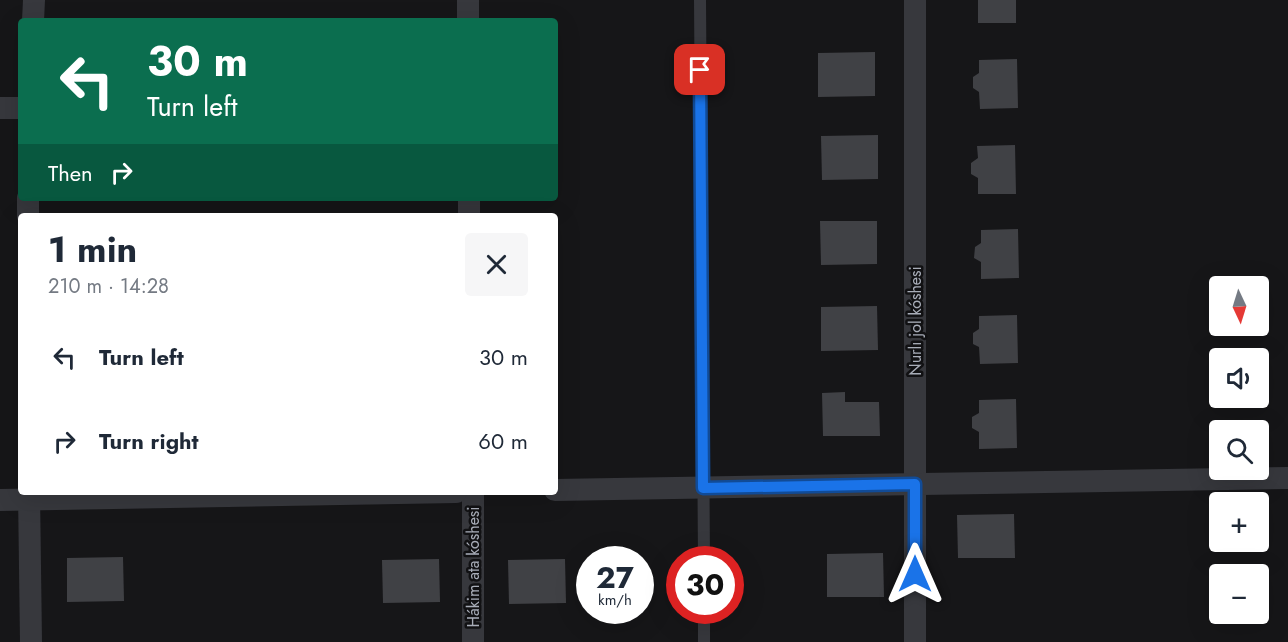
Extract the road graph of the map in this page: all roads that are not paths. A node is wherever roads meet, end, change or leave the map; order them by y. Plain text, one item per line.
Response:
1 (34, 0) edge
2 (468, 0) edge
3 (700, 0) edge
4 (915, 0) edge
5 (33, 18) edge
6 (468, 18) edge
7 (0, 108) edge
8 (18, 108) edge
9 (1288, 478) edge
10 (915, 484) junction
11 (703, 488) junction
12 (558, 490) edge
13 (136, 495) edge
14 (472, 495) edge
15 (29, 496) edge
16 (0, 500) edge
17 (704, 546) edge
18 (704, 624) edge
19 (31, 642) edge
20 (473, 642) edge
21 (704, 642) edge
22 (915, 642) edge

1 - 5 street
2 - 6 street
3 - 11 lane
4 - 10 street, Nurlı jol kóshesi
7 - 8 street
9 - 10 street
10 - 11 street
10 - 22 street, Nurlı jol kóshesi
11 - 12 street
11 - 17 lane
13 - 15 street
14 - 20 street, Hákim ata kóshesi
15 - 16 street
15 - 19 street
18 - 21 lane

